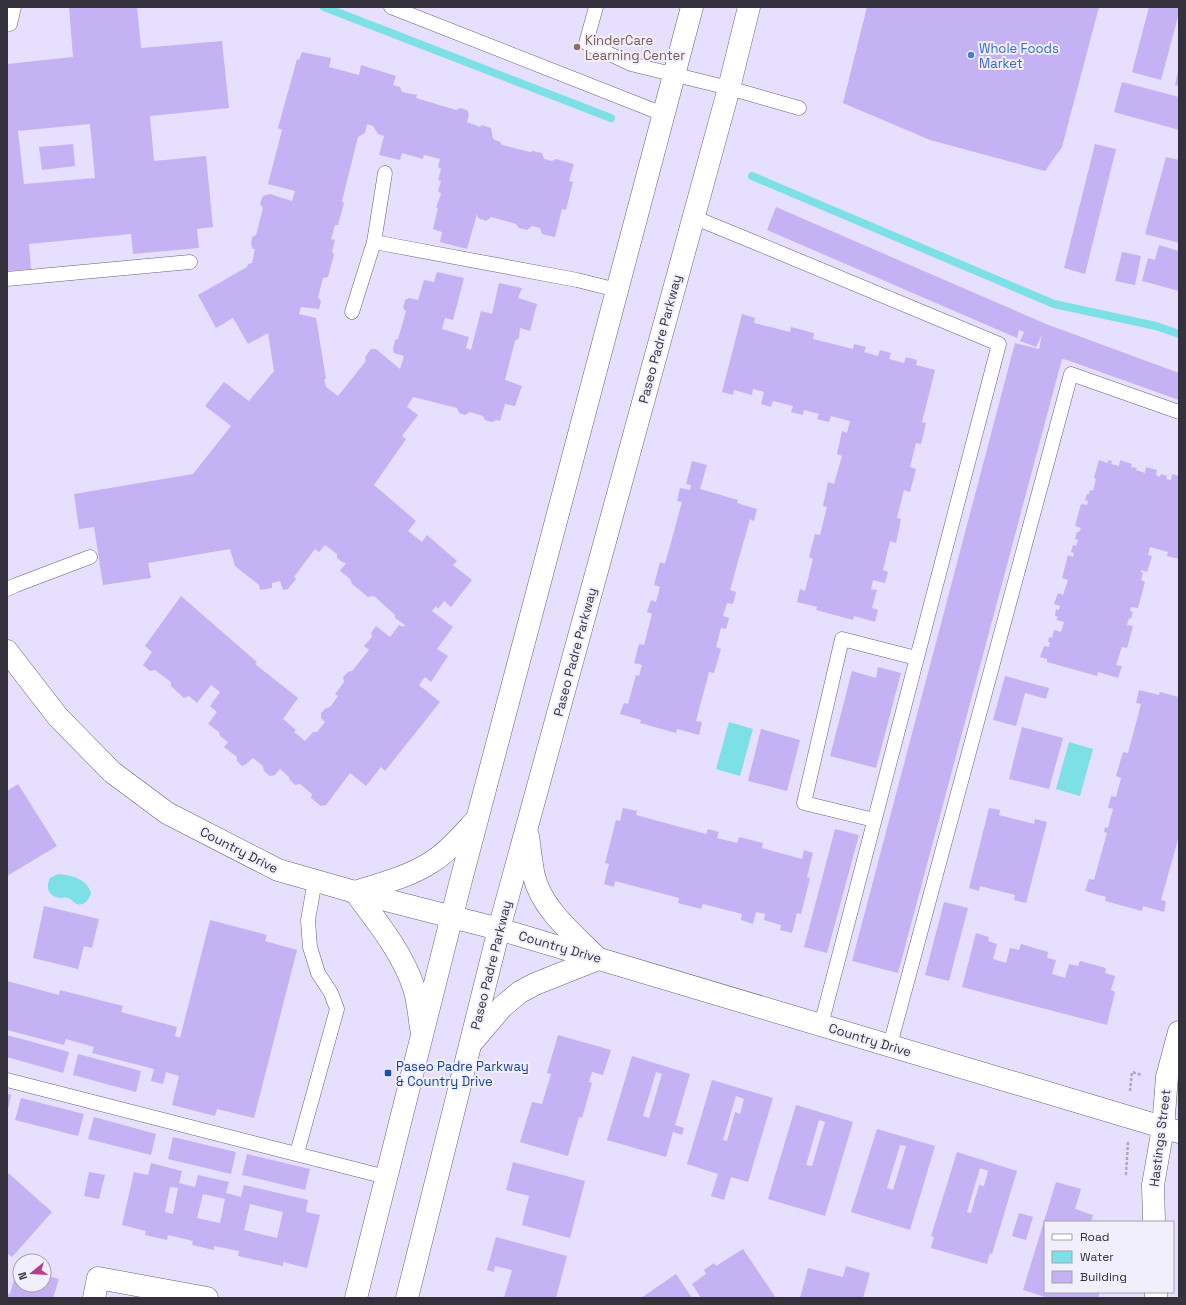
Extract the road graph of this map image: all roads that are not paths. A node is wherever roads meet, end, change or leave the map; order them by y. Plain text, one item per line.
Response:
1 (14, 7) edge
2 (391, 7) edge
3 (596, 7) edge
4 (692, 7) edge
5 (749, 7) edge
6 (7, 23) edge
7 (674, 74) junction
8 (729, 88) junction
9 (799, 108) dead end
10 (663, 114) junction
11 (385, 173) dead end
12 (693, 217) junction
13 (374, 242) junction
14 (190, 262) dead end
15 (7, 279) edge
16 (617, 290) junction
17 (352, 312) dead end
18 (1179, 412) edge
19 (90, 557) dead end
20 (7, 589) edge
21 (7, 651) edge
22 (916, 658) junction
23 (478, 817) junction
24 (874, 820) junction
25 (527, 829) junction
26 (315, 880) junction
27 (355, 892) junction
28 (452, 917) junction
29 (499, 929) junction
30 (598, 959) junction
31 (821, 1025) junction
32 (1179, 1032) edge
33 (422, 1035) junction
34 (471, 1044) junction
35 (890, 1045) junction
36 (7, 1080) edge
37 (1171, 1130) edge
38 (297, 1153) junction
39 (386, 1177) junction
40 (1154, 1221) edge
41 (94, 1298) edge
42 (208, 1298) edge
43 (356, 1298) edge
44 (407, 1298) edge

1 - 6 lane
2 - 10 lane
3 - 7 lane
4 - 7 main road
5 - 8 main road, Paseo Padre Parkway
7 - 8 lane
7 - 10 main road
8 - 9 lane
8 - 12 main road, Paseo Padre Parkway
10 - 16 main road
11 - 13 lane
12 - 22 lane
12 - 25 main road, Paseo Padre Parkway
13 - 16 lane
13 - 17 lane
14 - 15 lane
16 - 23 main road
18 - 35 lane
19 - 20 lane
21 - 26 main road, Country Drive
22 - 24 lane
22 - 24 lane
23 - 27 main road
23 - 28 main road
24 - 31 lane
25 - 29 main road, Paseo Padre Parkway
25 - 30 main road
26 - 27 main road, Country Drive
26 - 38 lane
27 - 28 main road, Country Drive
27 - 33 main road
28 - 29 main road, Country Drive
28 - 33 main road
29 - 30 main road, Country Drive
29 - 34 main road, Paseo Padre Parkway
30 - 31 main road, Country Drive
30 - 34 main road
31 - 35 main road, Country Drive
32 - 37 main road, Hastings Street
33 - 39 main road
34 - 44 main road, Paseo Padre Parkway
35 - 37 main road, Country Drive
36 - 38 lane
37 - 40 main road, Hastings Street
38 - 39 lane
39 - 43 main road
41 - 42 main road

